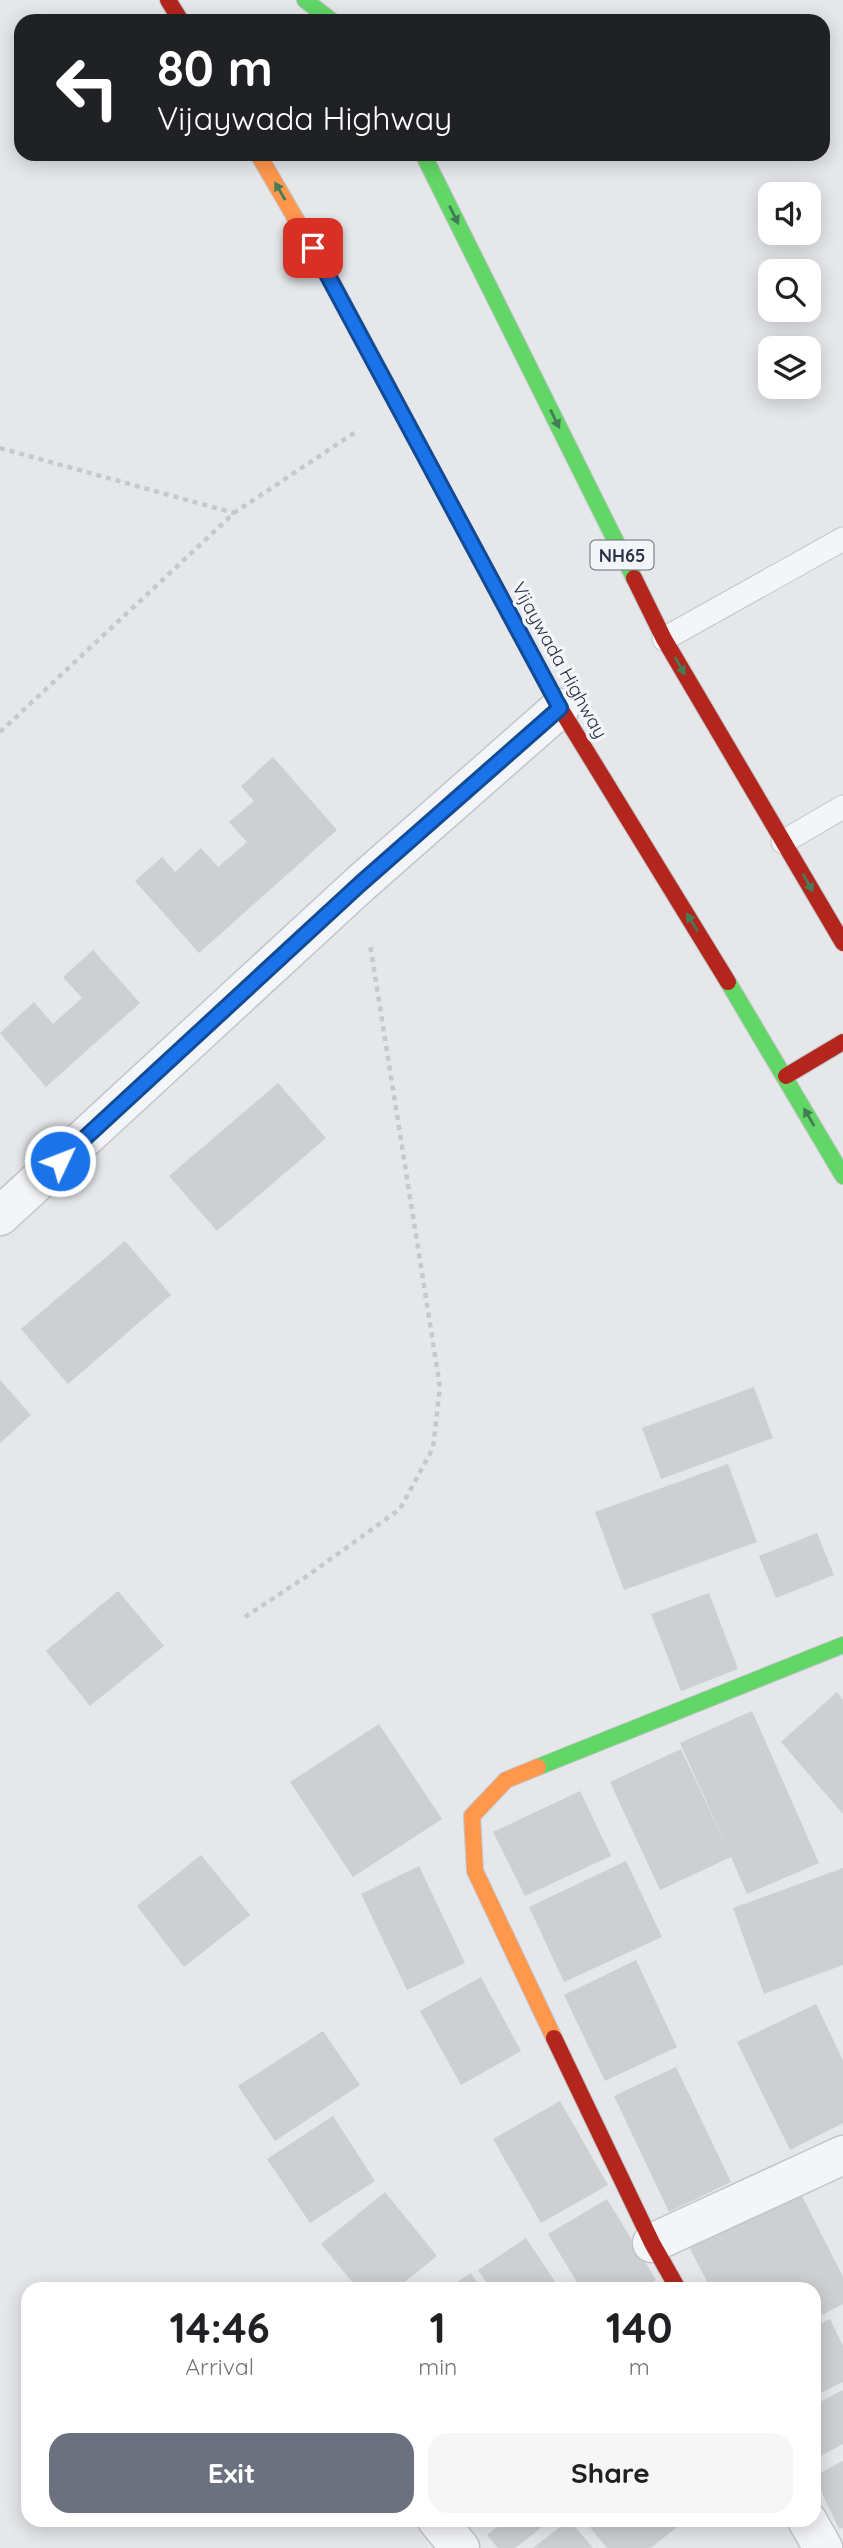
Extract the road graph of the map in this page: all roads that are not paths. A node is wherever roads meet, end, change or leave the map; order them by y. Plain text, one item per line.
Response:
1 (305, 0) edge
2 (322, 14) edge
3 (262, 161) edge
4 (427, 161) edge
5 (843, 539) edge
6 (664, 639) junction
7 (560, 708) junction
8 (843, 807) edge
9 (783, 842) junction
10 (843, 943) edge
11 (843, 1042) edge
12 (786, 1076) junction
13 (843, 1177) edge
14 (0, 1216) edge
15 (843, 1644) edge
16 (843, 2155) edge
17 (652, 2243) junction
18 (674, 2282) edge
19 (443, 2527) edge
20 (811, 2527) edge
21 (460, 2548) edge
22 (823, 2548) edge

1 - 2 main road
7 -> 3 main road, Vijaywada Highway
4 -> 6 main road, NH65
5 - 6 lane
6 -> 9 main road, NH65
12 -> 7 main road, Vijaywada Highway
7 - 14 street
8 - 9 lane
9 -> 10 main road, NH65
11 - 12 main road
13 -> 12 main road, Vijaywada Highway
15 - 17 main road
16 - 17 street
17 - 18 main road
19 - 21 street
20 - 22 street

